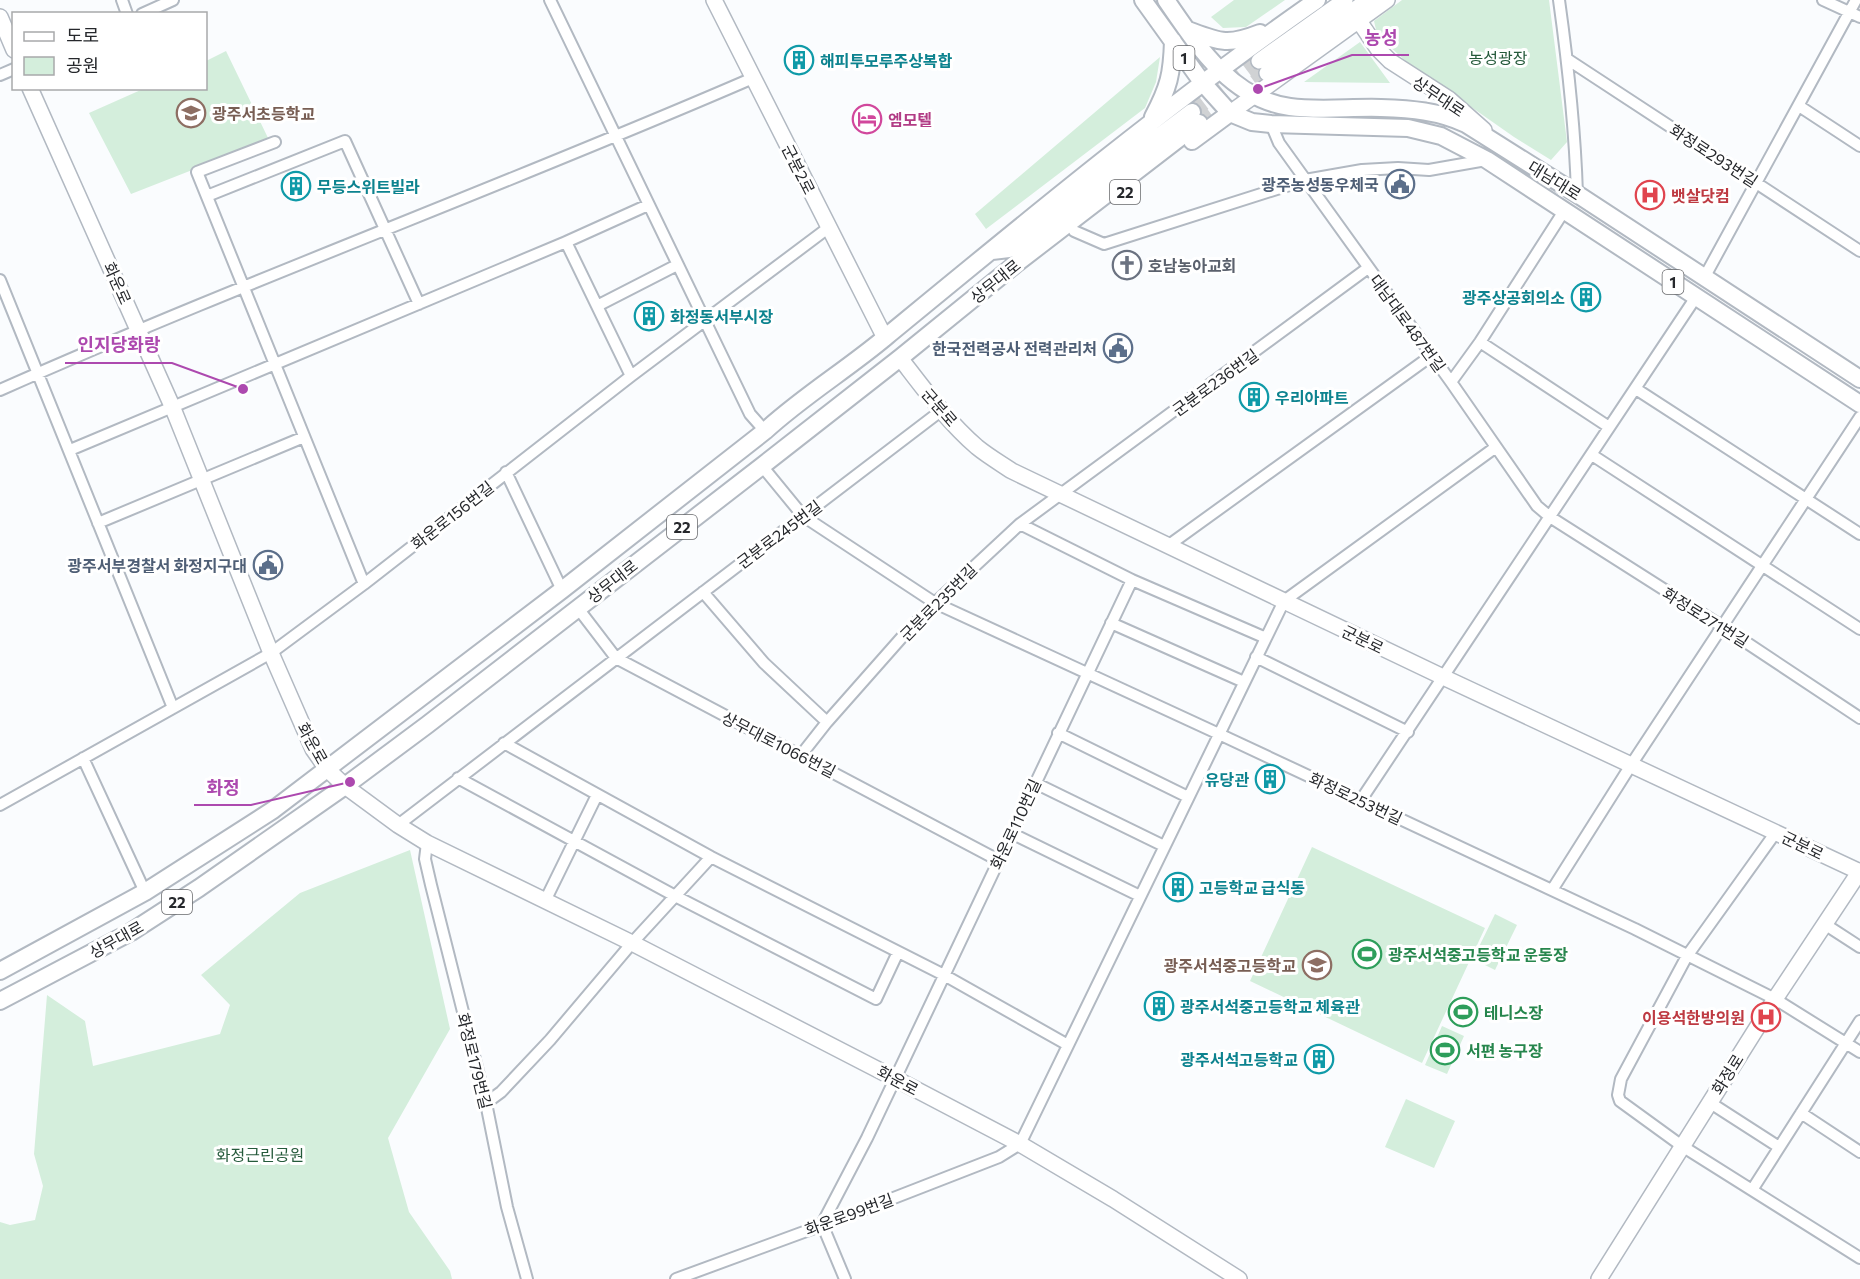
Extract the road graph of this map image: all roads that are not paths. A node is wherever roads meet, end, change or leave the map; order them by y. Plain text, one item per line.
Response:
1 (173, 0) edge
2 (550, 0) edge
3 (714, 0) edge
4 (1143, 0) edge
5 (1166, 0) edge
6 (1317, 0) edge
7 (1345, 0) edge
8 (1368, 0) edge
9 (1387, 0) edge
10 (1559, 0) edge
11 (1823, 0) edge
12 (1856, 0) edge
13 (146, 12) edge
14 (1855, 15) edge
15 (0, 17) edge
16 (1359, 21) junction
17 (1281, 26) junction
18 (1187, 30) junction
19 (1173, 41) junction
20 (12, 45) edge
21 (1568, 59) junction
22 (1219, 70) junction
23 (753, 78) junction
24 (1202, 82) junction
25 (31, 90) edge
26 (1254, 97) junction
27 (1799, 106) junction
28 (1230, 113) junction
29 (1150, 122) junction
30 (1271, 124) junction
31 (616, 137) junction
32 (275, 142) dead end
33 (1496, 143) junction
34 (1860, 146) edge
35 (1486, 160) junction
36 (1305, 180) junction
37 (1756, 183) junction
38 (206, 193) junction
39 (1576, 194) junction
40 (648, 205) junction
41 (1564, 211) junction
42 (828, 228) junction
43 (386, 231) junction
44 (1074, 231) junction
45 (566, 242) junction
46 (988, 251) junction
47 (1860, 251) edge
48 (1017, 263) junction
49 (677, 265) junction
50 (1368, 268) junction
51 (1704, 278) junction
52 (1, 286) edge
53 (244, 288) junction
54 (1696, 297) junction
55 (419, 304) junction
56 (597, 306) junction
57 (705, 321) junction
58 (140, 330) junction
59 (885, 338) junction
60 (1480, 342) junction
61 (1431, 356) junction
62 (900, 358) junction
63 (275, 365) junction
64 (38, 373) junction
65 (632, 376) junction
66 (1860, 379) edge
67 (1451, 382) junction
68 (1636, 389) junction
69 (0, 390) edge
70 (1860, 404) edge
71 (172, 406) junction
72 (942, 410) junction
73 (1860, 417) edge
74 (1609, 427) junction
75 (765, 431) junction
76 (304, 437) junction
77 (1496, 447) junction
78 (70, 450) junction
79 (1592, 455) junction
80 (762, 466) junction
81 (506, 472) junction
82 (201, 481) junction
83 (1060, 494) junction
84 (1806, 499) junction
85 (803, 516) junction
86 (1551, 517) junction
87 (98, 523) junction
88 (1020, 524) junction
89 (1860, 534) edge
90 (1169, 545) junction
91 (1763, 565) junction
92 (1132, 580) junction
93 (364, 584) junction
94 (562, 590) junction
95 (704, 592) junction
96 (1284, 601) junction
97 (935, 603) junction
98 (577, 608) junction
99 (1111, 623) junction
100 (1723, 627) junction
101 (1860, 629) edge
102 (1266, 638) junction
103 (271, 653) junction
104 (1256, 657) junction
105 (616, 658) junction
106 (1087, 673) junction
107 (1443, 677) junction
108 (1244, 682) junction
109 (173, 708) junction
110 (1860, 718) edge
111 (827, 722) junction
112 (1408, 732) junction
113 (1058, 733) junction
114 (1219, 734) junction
115 (504, 743) junction
116 (801, 755) junction
117 (83, 758) junction
118 (1631, 765) junction
119 (327, 769) junction
120 (458, 778) junction
121 (1035, 783) junction
122 (345, 786) junction
123 (597, 795) junction
124 (1188, 797) junction
125 (1360, 800) junction
126 (0, 805) edge
127 (398, 825) junction
128 (1011, 832) junction
129 (1776, 832) junction
130 (573, 841) junction
131 (427, 843) junction
132 (1164, 846) junction
133 (711, 857) junction
134 (998, 860) junction
135 (1860, 872) edge
136 (1552, 890) junction
137 (145, 892) junction
138 (1140, 896) junction
139 (677, 897) junction
140 (545, 901) junction
141 (1826, 925) junction
142 (632, 943) junction
143 (1860, 947) edge
144 (898, 952) junction
145 (1687, 956) junction
146 (0, 971) edge
147 (944, 975) junction
148 (1775, 999) junction
149 (0, 1001) edge
150 (1860, 1021) edge
151 (1846, 1043) junction
152 (1068, 1045) junction
153 (1860, 1052) edge
154 (894, 1078) junction
155 (1709, 1102) junction
156 (486, 1103) junction
157 (1801, 1113) junction
158 (1020, 1144) junction
159 (1682, 1146) junction
160 (1779, 1147) junction
161 (1860, 1152) edge
162 (1752, 1190) junction
163 (822, 1224) junction
164 (1860, 1258) edge
165 (527, 1279) edge
166 (676, 1279) edge
167 (845, 1279) edge
168 (1239, 1279) edge
169 (1599, 1279) edge

1 - 13 street
2 - 31 street
3 - 23 street, 군분2로
4 - 19 main road, 1
5 - 18 main road, 1
6 - 17 main road
7 - 8 street
9 - 16 street
10 - 21 street
11 - 14 street
12 - 14 street
14 - 27 street
15 - 20 street
16 - 26 street
16 - 33 street, 상무대로
17 - 18 main road
17 - 22 main road
18 - 22 main road, 1
19 - 24 main road, 1
19 - 29 main road
21 - 37 street, 화정로293번길
21 - 39 street
22 - 24 main road, 22
22 - 26 main road, 대남대로 / 1
23 - 31 street
23 - 42 street, 군분2로
24 - 28 main road, 1
24 - 29 main road, 22
25 - 58 street, 화운로
26 - 28 street
26 - 33 main road, 대남대로 / 1
27 - 34 street
27 - 37 street
28 - 30 main road, 대남대로 / 1
28 - 44 main road, 22
29 - 46 main road, 22
30 - 35 main road, 대남대로 / 1
30 - 36 street, 대남대로487번길
31 - 40 street
31 - 43 street
32 - 38 street
33 - 39 main road, 대남대로 / 1
35 - 36 street
35 - 41 main road, 대남대로 / 1
36 - 44 street
36 - 50 street, 대남대로487번길
37 - 47 street, 화정로293번길
37 - 51 street
38 - 43 street
38 - 53 street
39 - 51 main road, 대남대로 / 1
40 - 45 street
40 - 49 street
41 - 54 main road, 대남대로 / 1
41 - 60 street
42 - 57 street, 화운로156번길
42 - 59 street, 군분2로
43 - 53 street
43 - 55 street
44 - 48 main road, 22
45 - 55 street
45 - 56 street
46 - 48 main road, 상무대로
46 - 59 main road, 상무대로 / 22
48 - 62 main road, 상무대로 / 22
49 - 56 street
49 - 57 street
50 - 61 street, 대남대로487번길
50 - 83 street, 군분로236번길
51 - 66 main road, 대남대로 / 1
52 - 64 street
53 - 58 street
53 - 63 street
54 - 68 street
54 - 70 main road, 대남대로 / 1
55 - 63 street
56 - 65 street
57 - 65 street, 화운로156번길
57 - 75 street
58 - 64 street
58 - 71 street, 화운로
59 - 75 main road, 상무대로 / 22
60 - 67 street
60 - 74 street
61 - 67 street, 대남대로487번길
61 - 90 street
62 - 72 street, 군분로
62 - 80 main road, 상무대로 / 22
63 - 71 street
63 - 76 street
64 - 69 street
64 - 78 street
65 - 81 street, 화운로156번길
67 - 77 street, 대남대로487번길
68 - 74 street
68 - 84 street
71 - 78 street
71 - 82 street, 화운로
72 - 83 street, 군분로
72 - 85 street, 군분로245번길
73 - 84 street
74 - 79 street
75 - 94 main road, 상무대로 / 22
76 - 82 street
76 - 93 street
77 - 86 street, 대남대로487번길
77 - 96 street
78 - 87 street
79 - 86 street
79 - 91 street
80 - 85 street, 화정로253번길
80 - 98 main road, 상무대로 / 22
81 - 93 street, 화운로156번길
81 - 94 street
82 - 87 street
82 - 103 street, 화운로
83 - 88 street, 군분로235번길
83 - 90 street, 군분로
84 - 89 street
84 - 91 street
85 - 95 street, 군분로245번길
85 - 97 street, 화정로253번길
86 - 100 street, 화정로271번길
86 - 107 street
87 - 109 street
88 - 92 street
88 - 97 street, 군분로235번길
90 - 96 street, 군분로
91 - 100 street
91 - 101 street
92 - 99 street, 화운로110번길
92 - 102 street
93 - 103 street, 화운로156번길
94 - 119 main road, 상무대로 / 22
95 - 105 street, 군분로245번길
95 - 111 street
96 - 102 street
96 - 107 street, 군분로
97 - 106 street, 화정로253번길
97 - 111 street, 군분로235번길
98 - 105 street, 상무대로1066번길
98 - 122 main road, 상무대로 / 22
99 - 106 street, 화운로110번길
99 - 108 street
100 - 110 street, 화정로271번길
100 - 118 street
102 - 104 street
103 - 109 street, 화운로156번길
103 - 119 street, 화운로
104 - 108 street
104 - 112 street
105 - 115 street, 군분로245번길
105 - 116 street, 상무대로1066번길
106 - 113 street, 화운로110번길
106 - 114 street, 화정로253번길
107 - 112 street
107 - 118 street, 군분로
108 - 114 street
109 - 117 street, 화운로156번길
111 - 116 street, 군분로235번길
112 - 125 street
113 - 121 street, 화운로110번길
113 - 124 street
114 - 124 street
114 - 125 street, 화정로253번길
115 - 120 street, 군분로245번길
115 - 123 street
116 - 134 street, 상무대로1066번길
117 - 126 street, 화운로156번길
117 - 137 street
118 - 129 street, 군분로
118 - 136 street
119 - 122 street, 화운로
119 - 137 main road, 상무대로 / 22
120 - 127 street, 군분로245번길
120 - 130 street
121 - 128 street, 화운로110번길
121 - 132 street
122 - 127 street, 화운로
122 - 149 main road, 상무대로 / 22
123 - 130 street
123 - 133 street
124 - 132 street
125 - 136 street, 화정로253번길
127 - 131 street, 화운로
128 - 134 street, 화운로110번길
128 - 138 street
129 - 135 street, 군분로
129 - 145 street
130 - 139 street
130 - 140 street
131 - 140 street, 화운로
131 - 156 street, 화정로179번길
132 - 138 street
133 - 139 street
133 - 144 street
134 - 147 street, 화운로110번길
135 - 141 street, 화정로
136 - 145 street, 화정로253번길
137 - 146 main road, 상무대로 / 22
138 - 152 street
139 - 142 street
139 - 144 street
140 - 142 street, 화운로
141 - 143 street
141 - 148 street, 화정로
142 - 154 street, 화운로
142 - 156 street
144 - 147 street
145 - 148 street, 화정로253번길
145 - 159 street
147 - 152 street
147 - 154 street, 화운로110번길
148 - 151 street, 화정로253번길
148 - 155 street, 화정로
150 - 151 street
151 - 153 street, 화정로253번길
151 - 157 street
152 - 158 street
154 - 158 street, 화운로
154 - 163 street, 화운로110번길
155 - 159 street, 화정로
155 - 160 street
156 - 165 street, 화정로179번길
157 - 160 street
157 - 161 street
158 - 163 street, 화운로99번길
158 - 168 street, 화운로
159 - 162 street
159 - 169 street, 화정로
160 - 162 street
162 - 164 street
163 - 166 street, 화운로99번길
163 - 167 street

